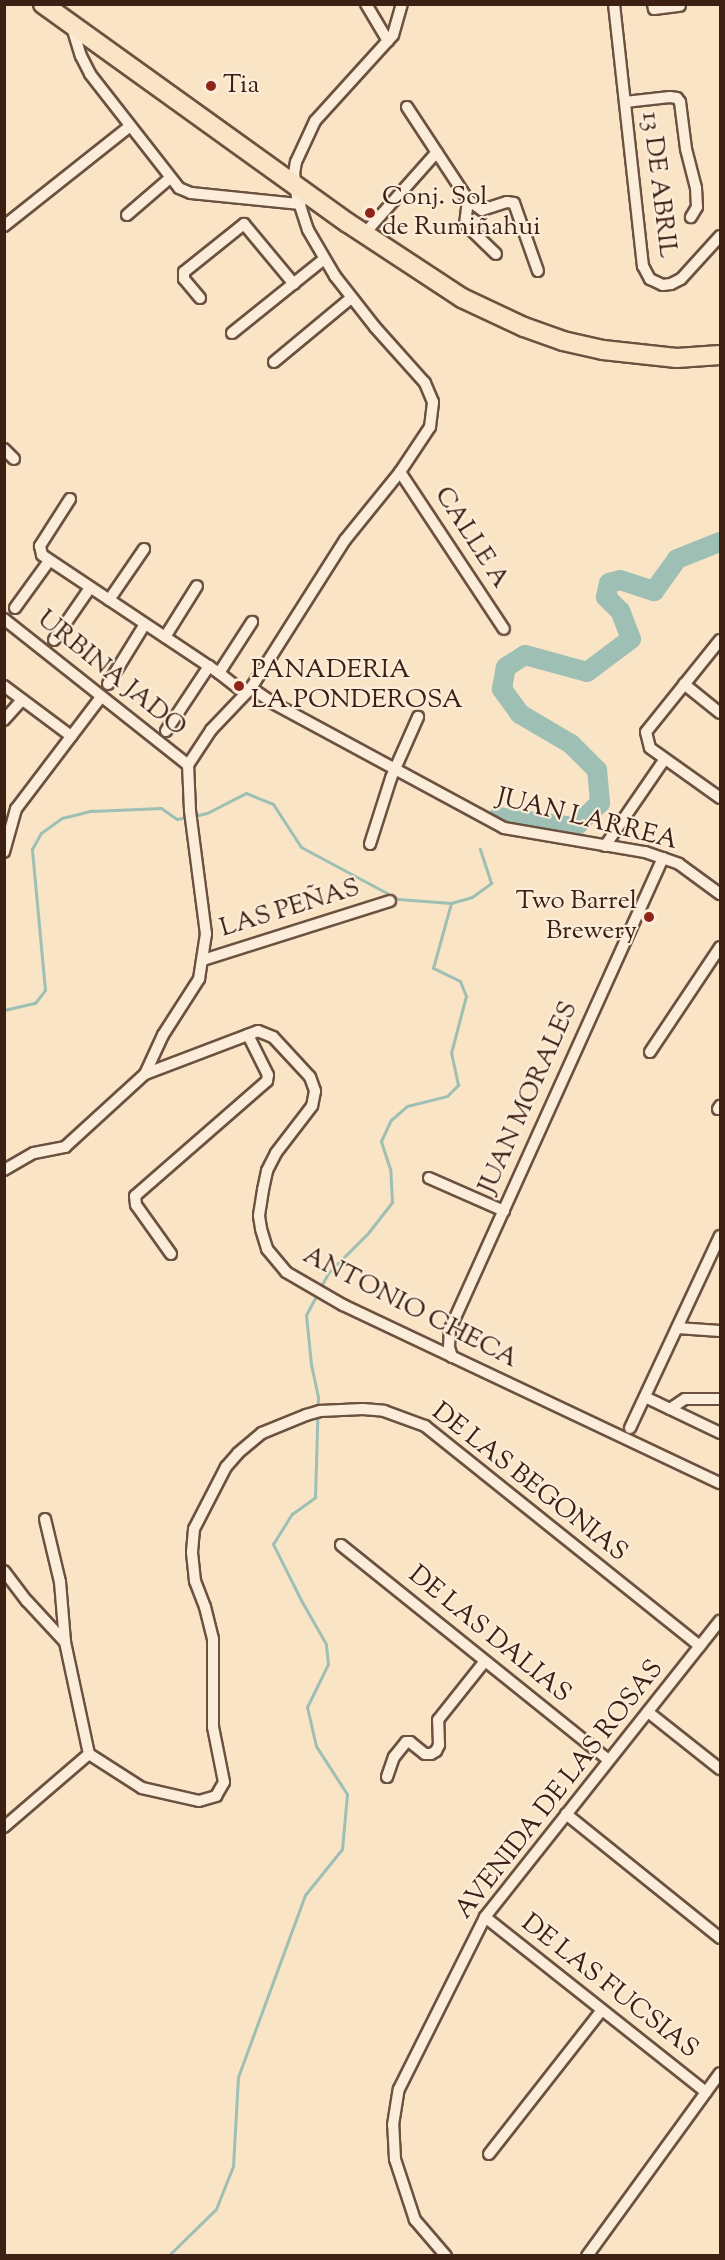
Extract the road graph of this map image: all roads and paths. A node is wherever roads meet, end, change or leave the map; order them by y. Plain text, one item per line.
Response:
1 (43, 4) edge
2 (366, 4) edge
3 (402, 4) edge
4 (614, 4) edge
5 (653, 4) edge
6 (680, 6) dead end
7 (72, 25) junction
8 (388, 41) junction
9 (625, 102) junction
10 (407, 107) dead end
11 (130, 126) junction
12 (437, 152) junction
13 (170, 178) junction
14 (296, 185) junction
15 (468, 200) junction
16 (300, 204) junction
17 (127, 215) dead end
18 (692, 217) dead end
19 (4, 226) edge
20 (365, 233) junction
21 (720, 236) edge
22 (496, 254) dead end
23 (324, 259) junction
24 (538, 271) dead end
25 (294, 284) junction
26 (200, 298) dead end
27 (351, 298) junction
28 (232, 333) dead end
29 (720, 355) edge
30 (274, 362) dead end
31 (4, 449) edge
32 (14, 459) dead end
33 (400, 472) junction
34 (70, 499) dead end
35 (144, 549) dead end
36 (49, 561) junction
37 (197, 586) dead end
38 (90, 588) junction
39 (109, 600) junction
40 (15, 608) dead end
41 (4, 619) edge
42 (252, 622) dead end
43 (145, 624) junction
44 (504, 629) dead end
45 (165, 637) junction
46 (54, 640) dead end
47 (720, 640) edge
48 (209, 666) junction
49 (219, 673) junction
50 (108, 684) dead end
51 (684, 684) junction
52 (4, 686) edge
53 (248, 691) junction
54 (101, 697) junction
55 (22, 700) junction
56 (720, 713) edge
57 (417, 717) dead end
58 (4, 720) edge
59 (166, 731) dead end
60 (71, 736) junction
61 (664, 760) junction
62 (188, 765) junction
63 (394, 769) junction
64 (720, 798) edge
65 (4, 806) edge
66 (16, 809) junction
67 (370, 844) dead end
68 (605, 846) junction
69 (4, 852) edge
70 (663, 858) junction
71 (720, 894) edge
72 (390, 901) dead end
73 (720, 947) edge
74 (203, 960) junction
75 (248, 1035) junction
76 (650, 1052) dead end
77 (145, 1074) junction
78 (4, 1170) edge
79 (429, 1178) dead end
80 (504, 1211) junction
81 (720, 1236) edge
82 (171, 1254) dead end
83 (677, 1328) junction
84 (720, 1331) edge
85 (452, 1357) junction
86 (645, 1397) junction
87 (720, 1399) edge
88 (670, 1408) junction
89 (630, 1428) dead end
90 (720, 1433) edge
91 (720, 1482) edge
92 (45, 1519) dead end
93 (341, 1545) dead end
94 (4, 1571) edge
95 (720, 1621) edge
96 (65, 1642) junction
97 (700, 1646) junction
98 (485, 1661) junction
99 (648, 1712) junction
100 (89, 1754) junction
101 (608, 1760) junction
102 (720, 1769) edge
103 (387, 1777) dead end
104 (566, 1814) junction
105 (4, 1827) edge
106 (484, 1917) junction
107 (720, 1938) edge
108 (602, 2010) junction
109 (720, 2073) edge
110 (706, 2092) junction
111 (489, 2154) dead end
112 (446, 2256) edge
113 (587, 2256) edge

1 - 7 highway
2 - 8 street
3 - 8 street
4 - 9 street, 13 DE ABRIL
5 - 6 street
7 - 11 street
7 - 14 highway
8 - 14 street
9 - 18 street
9 - 21 street, 13 DE ABRIL
10 - 12 street
11 - 13 street
11 - 19 street
12 - 15 street
12 - 20 street
13 - 16 street
13 - 17 street
14 - 16 street
14 - 20 highway
15 - 22 street
15 - 24 street
16 - 23 street
20 - 29 highway
23 - 25 street
23 - 27 street
25 - 26 street
25 - 28 street
27 - 30 street
27 - 33 street
31 - 32 street
33 - 44 street, CALLE A
33 - 53 street
34 - 36 street
35 - 39 street
36 - 38 street, JUAN LARREA
36 - 40 street
37 - 45 street
38 - 39 street, JUAN LARREA
38 - 46 street
39 - 43 street, JUAN LARREA
41 - 54 street, URBINA JADO
42 - 49 street
43 - 45 street, JUAN LARREA
43 - 50 street
45 - 48 street, JUAN LARREA
47 - 51 street
48 - 49 street, JUAN LARREA
48 - 59 street
49 - 53 street, JUAN LARREA
51 - 56 street
51 - 61 street
52 - 55 street
53 - 62 street
53 - 63 street, JUAN LARREA
54 - 60 street
54 - 62 street, URBINA JADO
55 - 58 street
55 - 60 street
57 - 63 street
60 - 66 street
61 - 64 street
61 - 68 street
62 - 74 street
63 - 67 street
63 - 68 street, JUAN LARREA
65 - 66 street
66 - 69 street
68 - 70 street, JUAN LARREA
70 - 71 street, JUAN LARREA
70 - 80 street, JUAN MORALES
72 - 74 street, LAS PEÑAS
73 - 76 street
74 - 77 street
75 - 77 street, ANTONIO CHECA
75 - 82 street
75 - 85 street, ANTONIO CHECA
77 - 78 street
79 - 80 street
80 - 85 street, JUAN MORALES
81 - 83 street
83 - 84 street
83 - 86 street
85 - 91 street, ANTONIO CHECA
86 - 88 street
86 - 89 street
87 - 88 street
88 - 90 street
92 - 96 street
93 - 98 street, DE LAS DALIAS
94 - 96 street
95 - 97 street, AVENIDA DE LAS ROSAS
96 - 100 street
97 - 99 street, AVENIDA DE LAS ROSAS
97 - 100 street, DE LAS BEGONIAS
98 - 101 street, DE LAS DALIAS
98 - 103 street
99 - 101 street, AVENIDA DE LAS ROSAS
99 - 102 street
100 - 105 street
101 - 104 street, AVENIDA DE LAS ROSAS
104 - 106 street, AVENIDA DE LAS ROSAS
104 - 107 street
106 - 108 street, DE LAS FUCSIAS
106 - 112 street, AVENIDA DE LAS ROSAS
108 - 110 street, DE LAS FUCSIAS
108 - 111 street
109 - 110 street
110 - 113 street

